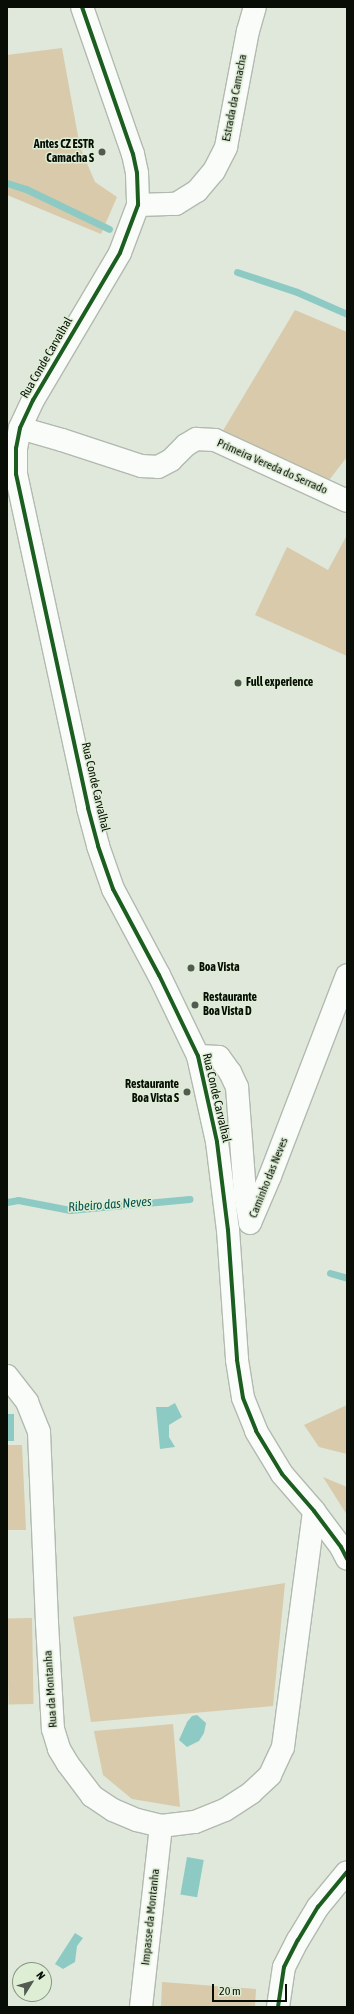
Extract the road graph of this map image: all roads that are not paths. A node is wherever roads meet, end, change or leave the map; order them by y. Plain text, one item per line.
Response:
1 (82, 7) edge
2 (255, 7) edge
3 (138, 206) junction
4 (20, 428) junction
5 (347, 501) edge
6 (347, 975) edge
7 (198, 1056) junction
8 (7, 1376) edge
9 (314, 1511) junction
10 (347, 1559) edge
11 (161, 1826) junction
12 (347, 1872) edge
13 (141, 2007) edge
14 (278, 2007) edge

1 - 3 street, Rua Conde Carvalhal
2 - 3 street, Estrada da Camacha
3 - 4 street, Rua Conde Carvalhal
4 - 5 street, Primeira Vereda do Serrado
4 - 7 street, Rua Conde Carvalhal
6 - 7 street, Caminho das Neves
7 - 9 street, Rua Conde Carvalhal
8 - 11 street, Rua da Montanha
9 - 10 street, Rua Conde Carvalhal
9 - 11 street, Rua da Montanha
11 - 13 street, Impasse da Montanha
12 - 14 street

